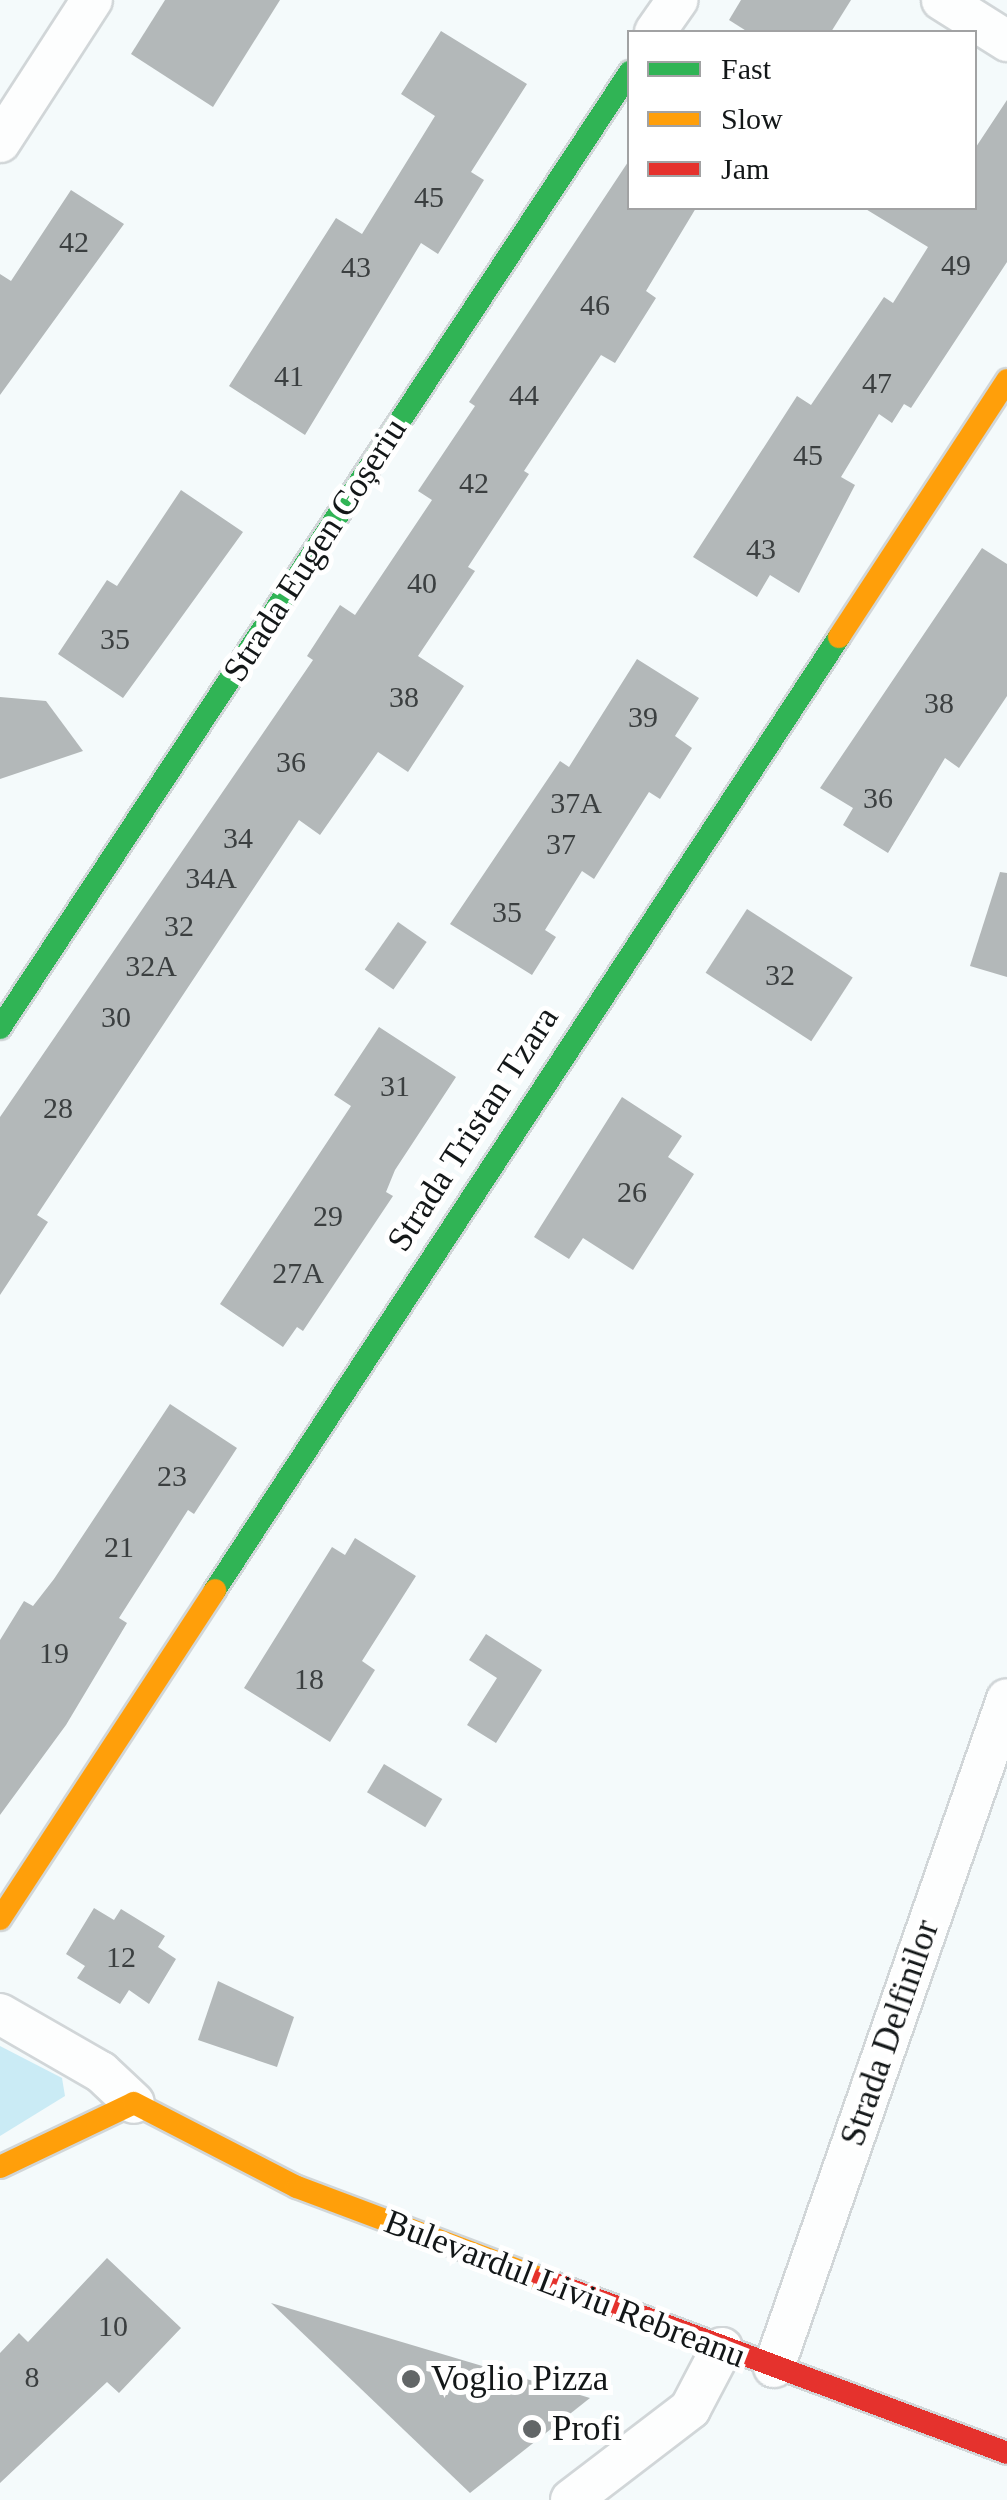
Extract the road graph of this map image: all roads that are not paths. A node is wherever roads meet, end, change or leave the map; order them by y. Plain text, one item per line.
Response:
1 (92, 0) edge
2 (677, 0) edge
3 (942, 0) edge
4 (656, 30) edge
5 (1007, 41) edge
6 (627, 77) edge
7 (0, 142) edge
8 (1007, 380) edge
9 (0, 1028) edge
10 (1007, 1700) edge
11 (0, 1918) edge
12 (0, 2014) edge
13 (134, 2104) junction
14 (0, 2166) edge
15 (722, 2348) junction
16 (774, 2367) junction
17 (1007, 2452) edge
18 (571, 2500) edge

1 - 7 street
2 - 4 street
3 - 5 street
6 - 9 street, Strada Eugen Coșeriu
8 - 11 street, Strada Tristan Tzara
10 - 16 street, Strada Delfinilor
12 - 13 street, Bulevardul Liviu Rebreanu
13 - 14 street
13 - 15 street, Bulevardul Liviu Rebreanu
15 - 16 street, Bulevardul Liviu Rebreanu
15 - 18 street
16 - 17 street, Bulevardul Liviu Rebreanu

